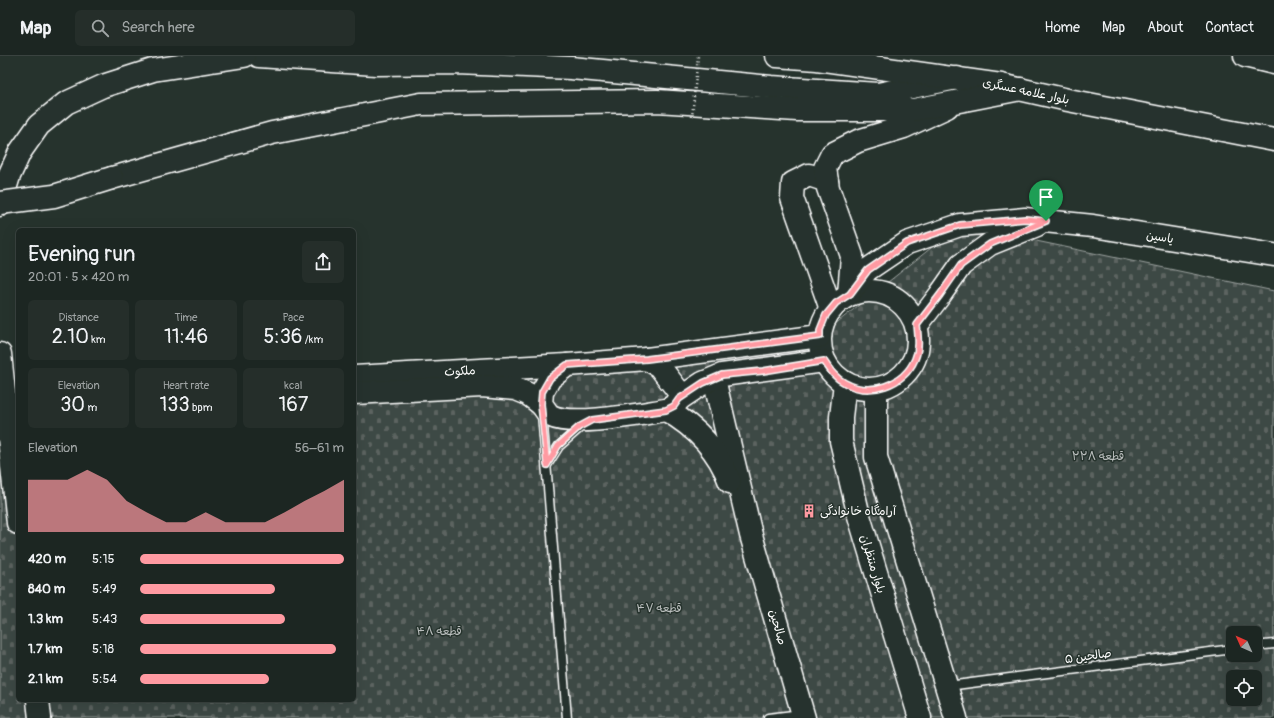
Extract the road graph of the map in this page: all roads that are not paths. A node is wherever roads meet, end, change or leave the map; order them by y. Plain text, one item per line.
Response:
1 (244, 56) edge
2 (259, 56) edge
3 (777, 56) edge
4 (1245, 56) edge
5 (1251, 56) edge
6 (1274, 59) edge
7 (1274, 62) edge
8 (957, 78) junction
9 (1021, 90) junction
10 (959, 102) junction
11 (1274, 140) edge
12 (827, 181) junction
13 (0, 204) edge
14 (1046, 221) junction
15 (1274, 255) edge
16 (850, 294) junction
17 (831, 309) junction
18 (917, 325) junction
19 (820, 336) junction
20 (0, 354) edge
21 (647, 359) junction
22 (824, 361) junction
23 (567, 365) junction
24 (16, 369) edge
25 (356, 376) edge
26 (714, 379) junction
27 (845, 384) junction
28 (876, 389) junction
29 (356, 393) edge
30 (541, 404) junction
31 (672, 405) junction
32 (592, 420) junction
33 (547, 465) junction
34 (15, 471) edge
35 (16, 488) edge
36 (751, 535) junction
37 (1274, 644) edge
38 (1262, 645) edge
39 (1226, 650) edge
40 (946, 687) junction
41 (38, 702) edge
42 (804, 716) edge
43 (40, 718) edge
44 (567, 718) edge
45 (768, 718) edge
46 (920, 718) edge
47 (956, 718) edge

1 - 13 main road
2 - 8 main road
3 - 8 main road, بلوار علامه عسگری
4 - 7 main road
5 - 6 main road
8 - 9 main road, بلوار علامه عسگری
9 - 10 main road
9 - 11 main road, بلوار علامه عسگری
10 - 12 main road
10 - 13 main road, bridge
12 - 16 main road
12 - 17 main road
14 - 15 main road, یاسین
14 - 16 main road, یاسین
14 - 18 main road
16 - 17 main road
16 - 18 main road
17 - 19 main road
18 - 28 main road
19 - 21 main road, ملکوت
19 - 22 main road
20 - 24 main road
20 - 34 main road
21 - 23 main road, ملکوت
21 - 31 main road
22 - 26 main road, ملکوت
22 - 27 main road
23 - 25 main road, ملکوت
23 - 30 main road
26 - 31 main road, ملکوت
26 - 36 main road, صالحین
27 - 28 main road
27 - 46 main road, بلوار منتظران
28 - 40 main road
29 - 30 main road, ملکوت
30 - 32 main road, ملکوت
30 - 33 lane
31 - 32 main road, ملکوت
31 - 36 main road, صالحین
32 - 33 lane
33 - 44 lane
34 - 35 main road
36 - 42 main road, صالحین
37 - 38 lane
39 - 40 lane, صالحین ۵
40 - 47 main road
41 - 43 main road
42 - 45 lane

